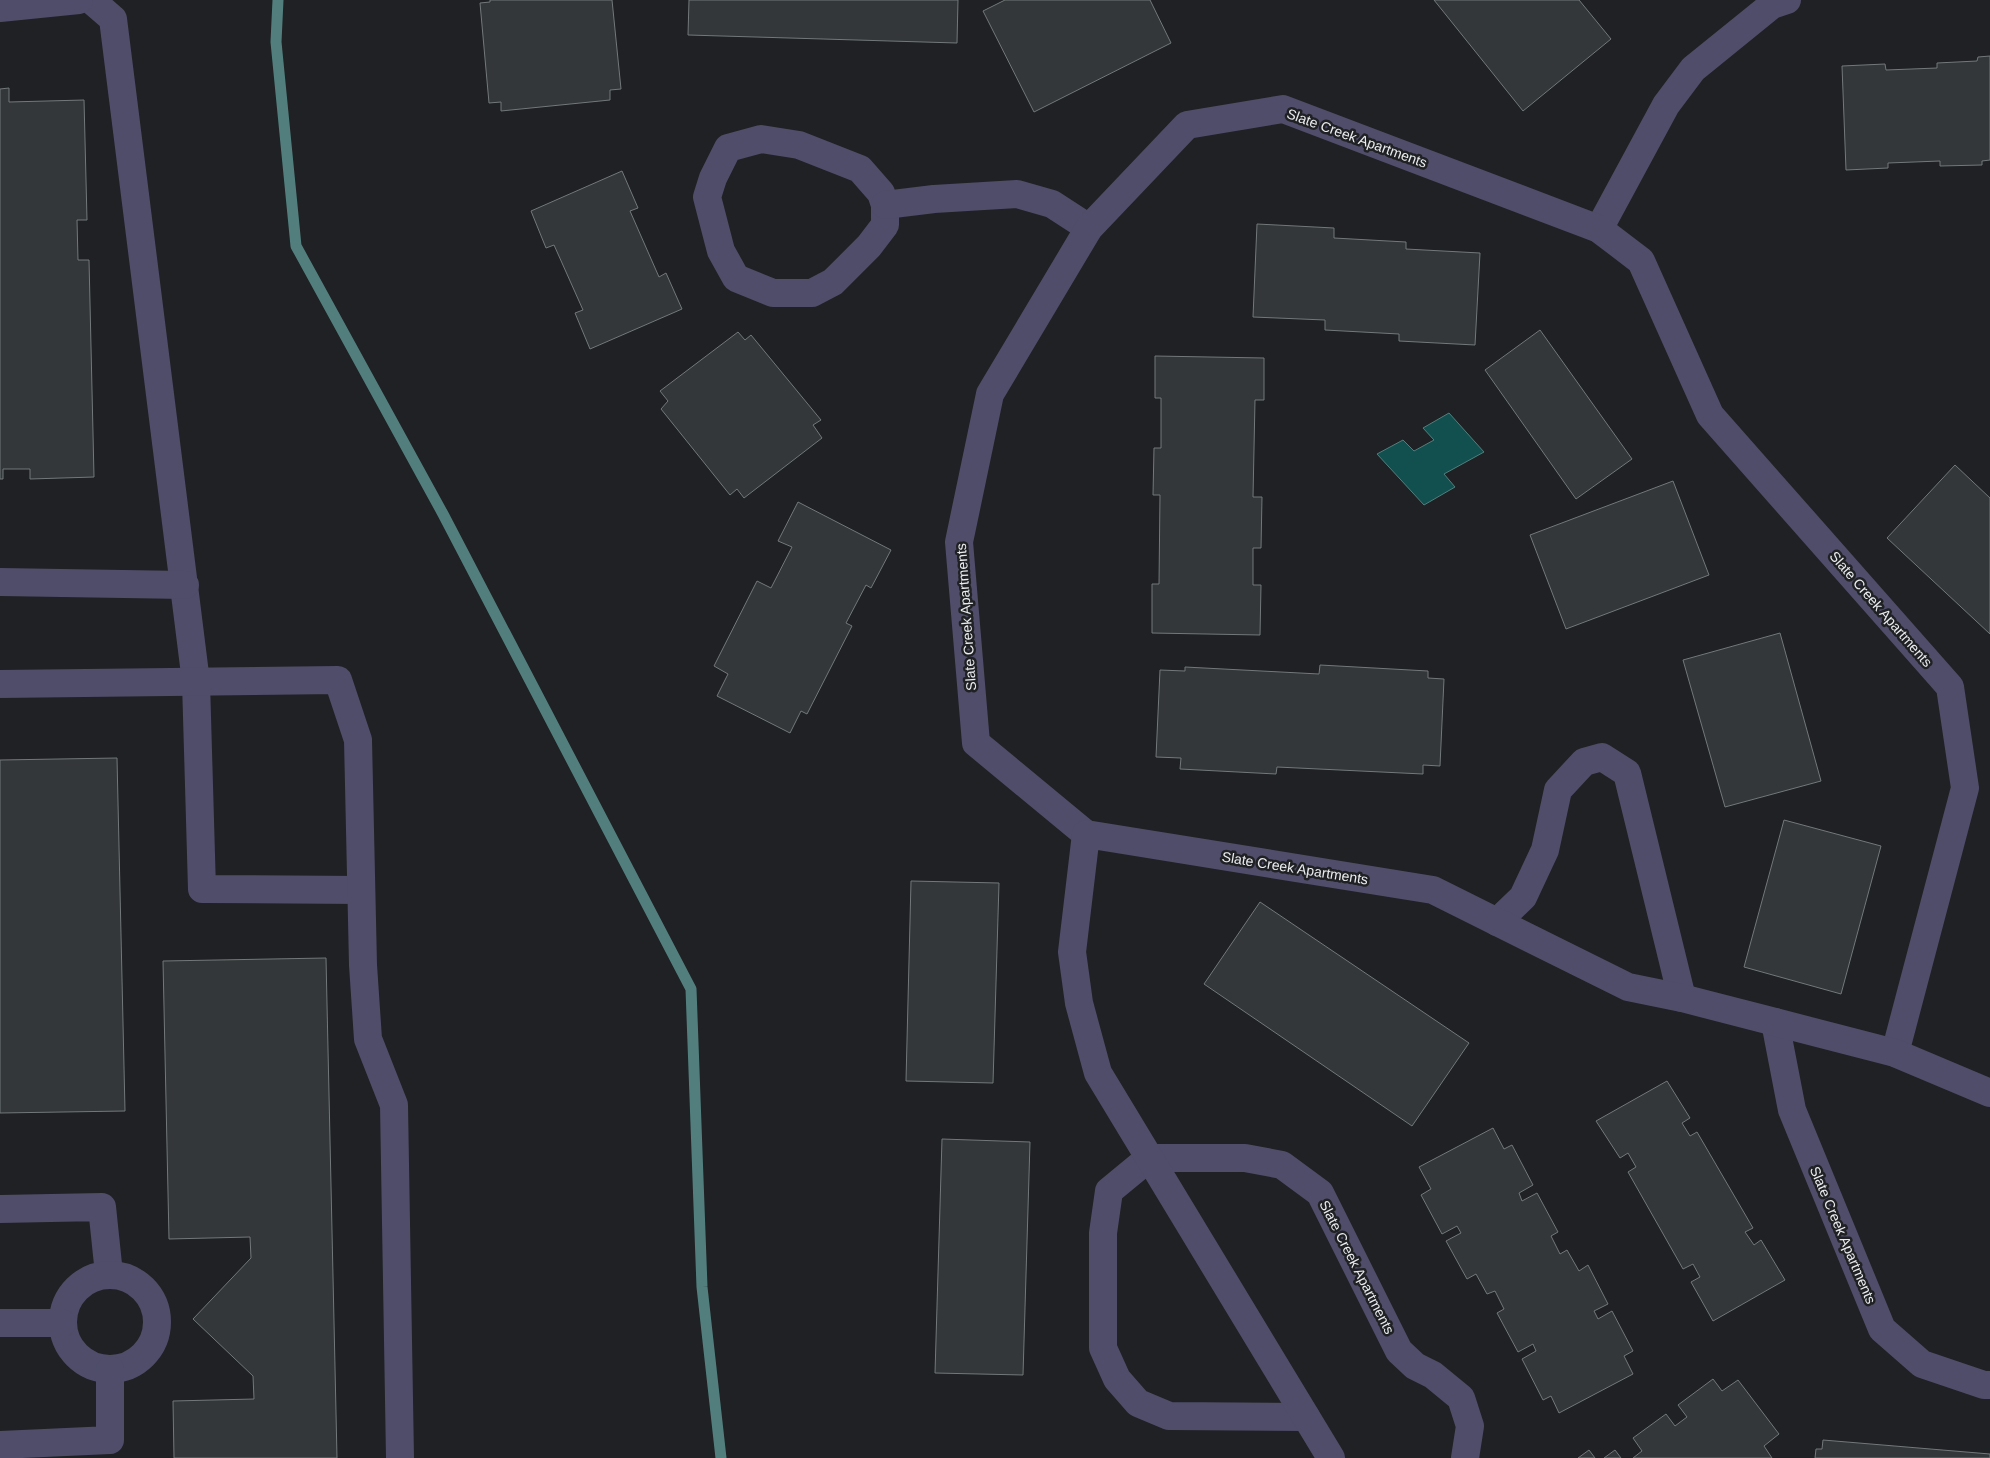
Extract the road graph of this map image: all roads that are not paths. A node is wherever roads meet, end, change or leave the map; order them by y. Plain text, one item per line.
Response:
1 (79, 0) edge
2 (91, 0) edge
3 (1787, 0) edge
4 (0, 8) edge
5 (885, 205) junction
6 (1089, 228) junction
7 (1600, 229) junction
8 (0, 582) edge
9 (185, 585) junction
10 (196, 682) junction
11 (0, 684) edge
12 (1086, 834) junction
13 (361, 890) junction
14 (1497, 922) junction
15 (1682, 998) junction
16 (1775, 1022) junction
17 (1895, 1053) junction
18 (1990, 1093) edge
19 (1150, 1158) junction
20 (0, 1209) edge
21 (109, 1274) junction
22 (0, 1323) edge
23 (62, 1323) junction
24 (110, 1370) junction
25 (1990, 1385) edge
26 (1306, 1417) junction
27 (0, 1445) edge
28 (400, 1458) edge
29 (1331, 1458) edge
30 (1465, 1458) edge

1 - 4 lane
2 - 9 lane
3 - 7 lane
5 - 5 lane
5 - 6 lane
6 - 7 lane, Slate Creek Apartments
6 - 12 lane, Slate Creek Apartments
7 - 17 lane, Slate Creek Apartments
8 - 9 lane
9 - 10 lane
10 - 11 lane
10 - 13 lane
10 - 13 lane
12 - 14 lane, Slate Creek Apartments
12 - 19 lane
13 - 28 lane
14 - 15 lane, Slate Creek Apartments
14 - 15 lane
15 - 16 lane, Slate Creek Apartments
16 - 17 lane, Slate Creek Apartments
16 - 25 lane, Slate Creek Apartments
17 - 18 lane, Slate Creek Apartments
19 - 26 lane
19 - 26 lane
19 - 30 lane, Slate Creek Apartments
20 - 21 lane
21 - 23 lane
21 - 24 lane
22 - 23 lane
23 - 24 lane
24 - 27 lane
26 - 29 lane

